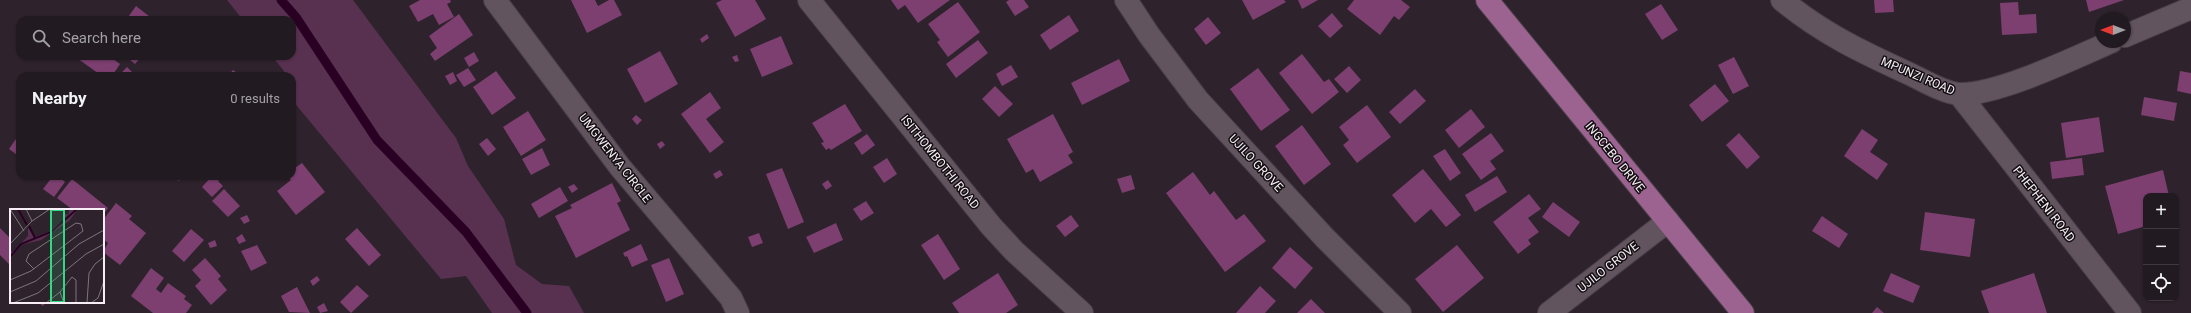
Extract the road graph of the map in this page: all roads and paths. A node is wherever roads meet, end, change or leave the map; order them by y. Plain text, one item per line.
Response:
1 (495, 0) edge
2 (809, 0) edge
3 (1126, 0) edge
4 (1487, 0) edge
5 (1782, 0) edge
6 (2191, 8) edge
7 (2131, 33) edge
8 (2096, 48) edge
9 (1959, 94) junction
10 (1668, 221) junction
11 (738, 313) edge
12 (1082, 313) edge
13 (1400, 313) edge
14 (1549, 313) edge
15 (1743, 313) edge
16 (2130, 313) edge

1 - 11 street, UMGWENYA CIRCLE
2 - 12 street, ISITHOMBOTHI ROAD
3 - 13 street, UJILO GROVE
4 - 10 main road, INGCEBO DRIVE
5 - 9 street, MPUNZI ROAD
6 - 7 street
8 - 9 street, MPUNZI ROAD
9 - 16 street, PHEPHENI ROAD
10 - 14 street, UJILO GROVE
10 - 15 main road, INGCEBO DRIVE

